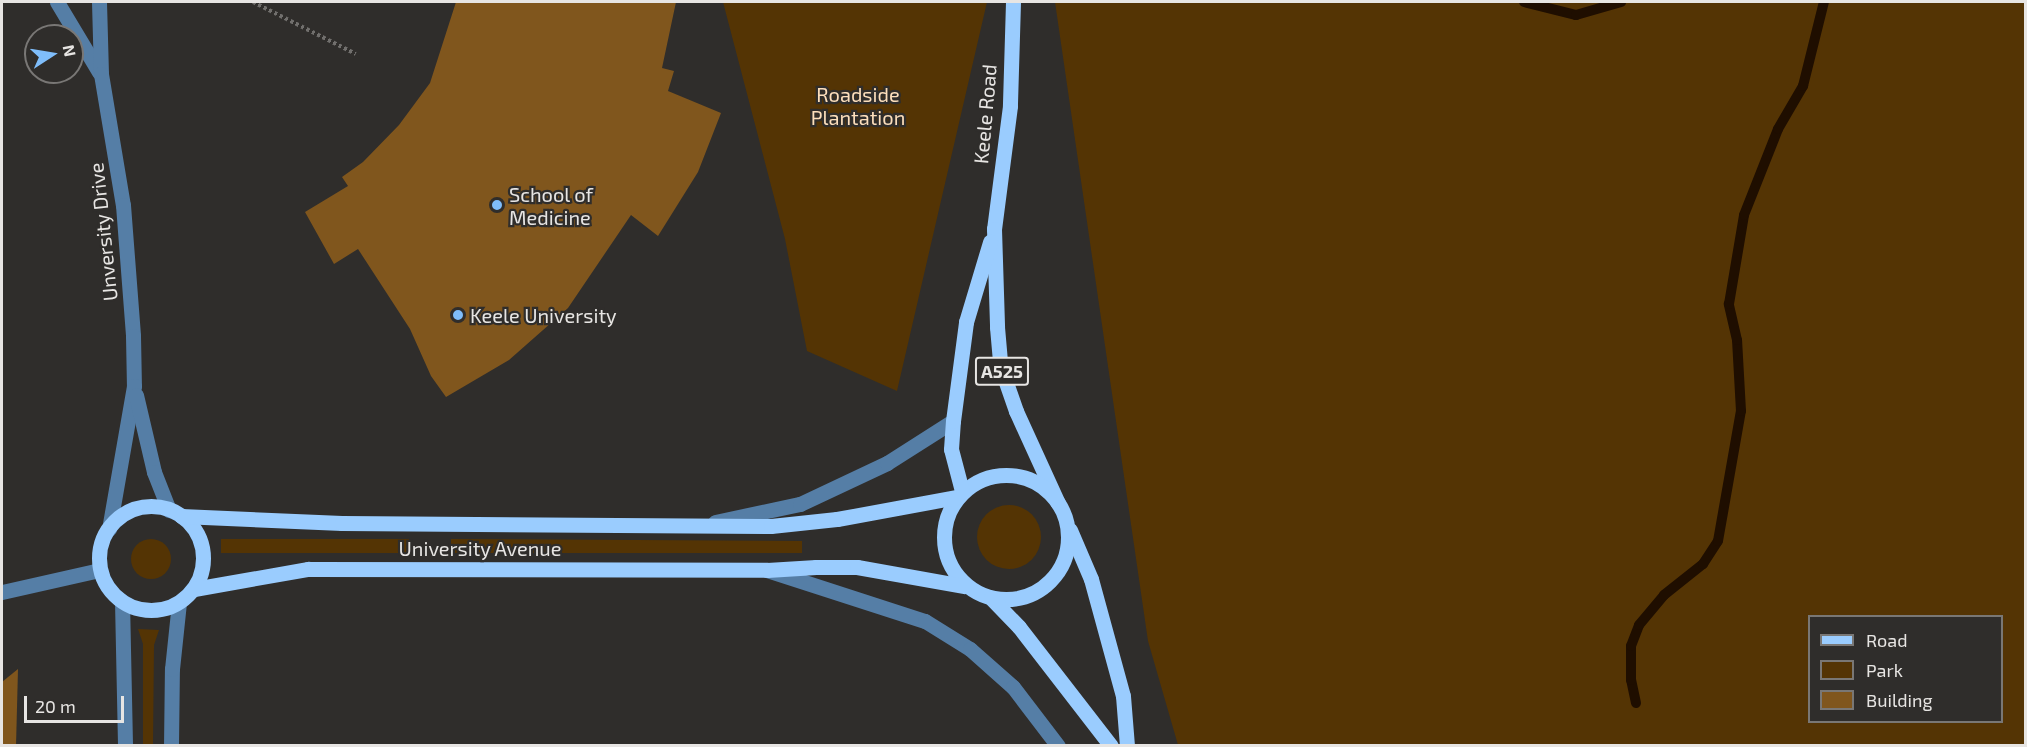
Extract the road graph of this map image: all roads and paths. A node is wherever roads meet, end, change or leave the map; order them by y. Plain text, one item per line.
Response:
1 (57, 2) edge
2 (99, 2) edge
3 (253, 2) edge
4 (1013, 2) edge
5 (356, 54) dead end
6 (101, 74) junction
7 (994, 229) junction
8 (134, 386) junction
9 (953, 421) junction
10 (960, 494) junction
11 (1058, 503) junction
12 (175, 513) junction
13 (1067, 522) junction
14 (703, 525) junction
15 (109, 529) junction
16 (100, 570) junction
17 (767, 570) junction
18 (964, 586) junction
19 (194, 589) junction
20 (2, 592) edge
21 (991, 598) junction
22 (122, 602) junction
23 (179, 603) junction
24 (125, 746) edge
25 (171, 746) edge
26 (1058, 746) edge
27 (1111, 746) edge
28 (1127, 746) edge

1 - 6 street, Unversity Drive
2 - 6 street, Unversity Drive
3 - 5 path
4 - 7 main road, Keele Road / A525
6 - 8 street, Unversity Drive
7 - 9 main road, A525
7 - 11 main road, A525
8 - 12 street, Unversity Drive
8 - 15 street, Unversity Drive
9 - 10 main road, A525
9 - 14 street, University Avenue
10 - 11 main road
10 - 14 main road, University Avenue
10 - 18 main road
11 - 13 main road
12 - 14 main road, University Avenue
12 - 15 main road
12 - 19 main road
13 - 21 main road
13 - 28 main road
15 - 16 main road
16 - 20 street
16 - 22 main road
17 - 18 main road, University Avenue
17 - 19 main road, University Avenue
17 - 26 street, University Avenue
18 - 21 main road
19 - 23 main road
21 - 27 main road
22 - 23 main road
22 - 24 street
23 - 25 street

